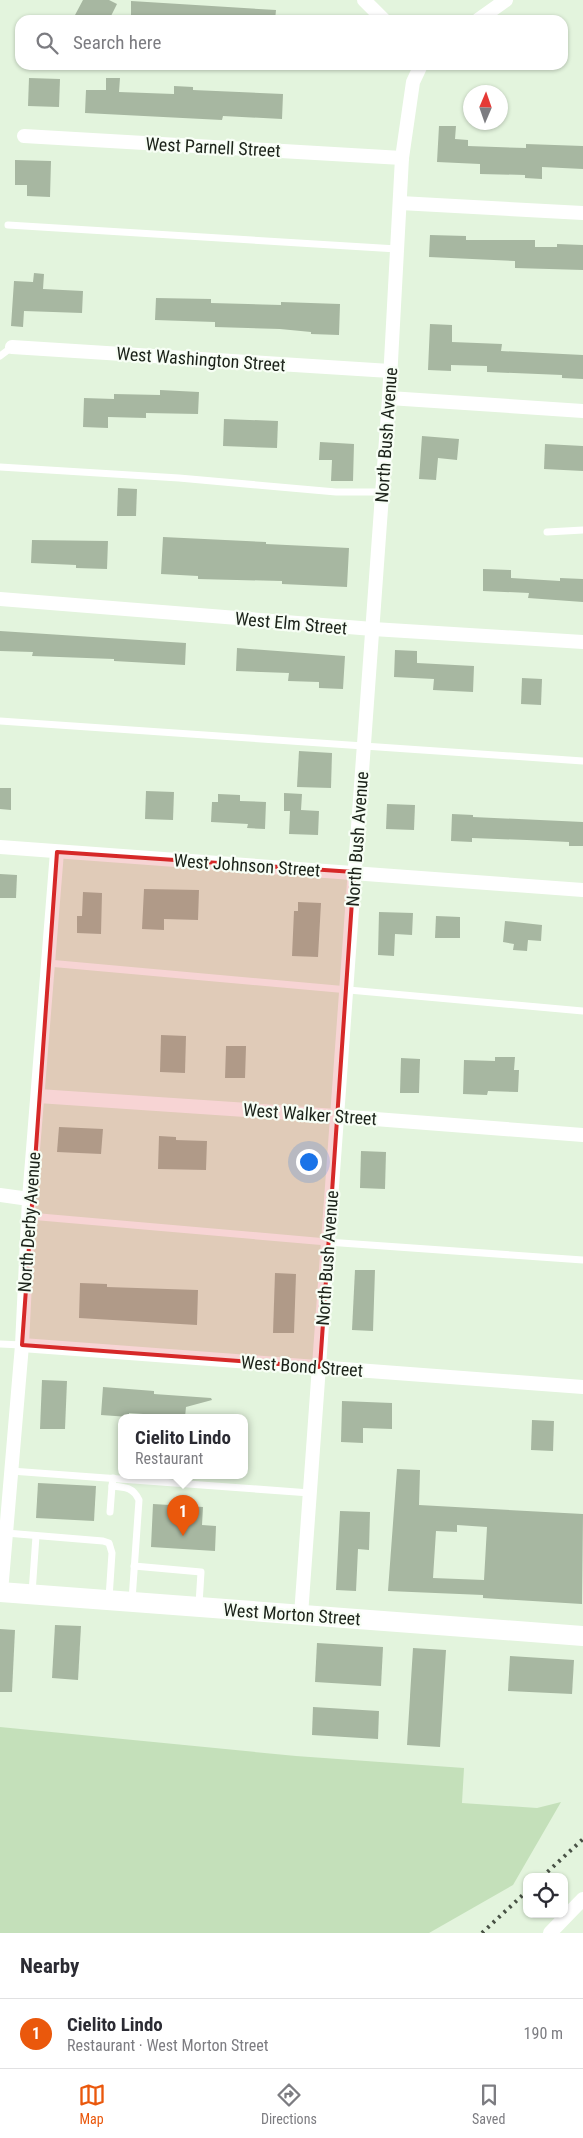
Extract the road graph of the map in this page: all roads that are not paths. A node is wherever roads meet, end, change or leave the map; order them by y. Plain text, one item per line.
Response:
1 (364, 0) edge
2 (506, 0) edge
3 (379, 15) edge
4 (485, 15) edge
5 (419, 70) edge
6 (24, 136) dead end
7 (402, 158) junction
8 (400, 204) junction
9 (583, 213) edge
10 (8, 225) dead end
11 (398, 249) junction
12 (12, 347) joint
13 (0, 356) edge
14 (390, 371) junction
15 (389, 398) junction
16 (583, 411) edge
17 (0, 467) edge
18 (382, 492) junction
19 (583, 530) edge
20 (547, 532) dead end
21 (0, 599) edge
22 (373, 629) junction
23 (583, 642) edge
24 (0, 721) edge
25 (364, 746) junction
26 (583, 761) edge
27 (0, 847) edge
28 (57, 852) junction
29 (354, 872) junction
30 (583, 890) edge
31 (48, 964) junction
32 (346, 991) junction
33 (583, 1011) edge
34 (38, 1096) junction
35 (336, 1116) junction
36 (583, 1135) edge
37 (0, 1195) edge
38 (29, 1199) junction
39 (28, 1216) junction
40 (328, 1242) junction
41 (583, 1260) edge
42 (0, 1344) edge
43 (22, 1345) junction
44 (320, 1368) junction
45 (583, 1387) edge
46 (11, 1471) junction
47 (113, 1478) junction
48 (118, 1478) edge
49 (127, 1479) edge
50 (112, 1486) junction
51 (310, 1492) junction
52 (110, 1512) dead end
53 (6, 1533) junction
54 (36, 1536) junction
55 (134, 1566) junction
56 (0, 1592) edge
57 (32, 1594) junction
58 (108, 1600) junction
59 (131, 1602) junction
60 (199, 1607) junction
61 (301, 1615) junction
62 (583, 1636) edge
63 (583, 1899) edge
64 (550, 1933) edge

1 - 3 street
2 - 4 street
5 - 7 street, North Bush Avenue
6 - 7 street, West Parnell Street
7 - 8 street, North Bush Avenue
8 - 9 street
8 - 11 street, North Bush Avenue
10 - 11 lane
11 - 14 street, North Bush Avenue
12 - 13 lane
12 - 14 street, West Washington Street
14 - 15 street, North Bush Avenue
15 - 16 street
15 - 18 street, North Bush Avenue
17 - 18 lane
18 - 22 street, North Bush Avenue
19 - 20 lane
21 - 22 street, West Elm Street
22 - 23 street, West Elm Street
22 - 25 street, North Bush Avenue
24 - 25 lane
25 - 26 lane
25 - 29 street, North Bush Avenue
27 - 28 street, West Johnson Street
28 - 29 street, West Johnson Street
28 - 31 street, North Derby Avenue
29 - 30 street, West Johnson Street
29 - 32 street, North Bush Avenue
31 - 32 lane
31 - 34 street, North Derby Avenue
32 - 33 lane
32 - 35 street, North Bush Avenue
34 - 35 street, West Walker Street
34 - 38 street, North Derby Avenue
35 - 36 street, West Walker Street
35 - 40 street, North Bush Avenue
37 - 38 street
38 - 39 street, North Derby Avenue
39 - 40 lane
39 - 43 street, North Derby Avenue
40 - 41 lane
40 - 44 street, North Bush Avenue
42 - 43 lane
43 - 44 street, West Bond Street
43 - 46 street, North Derby Avenue
44 - 45 street, West Bond Street
44 - 51 street, North Bush Avenue
46 - 47 lane
46 - 53 street, North Derby Avenue
47 - 48 lane
47 - 50 lane
49 - 51 lane
50 - 52 lane
50 - 55 lane
51 - 61 street, North Bush Avenue
53 - 54 lane
53 - 56 street, North Derby Avenue
54 - 57 lane
54 - 58 lane
55 - 59 lane
55 - 60 lane
56 - 57 main road, West Morton Street
57 - 58 main road, West Morton Street
58 - 59 main road, West Morton Street
59 - 60 main road, West Morton Street
60 - 61 main road, West Morton Street
61 - 62 main road, West Morton Street
63 - 64 street

